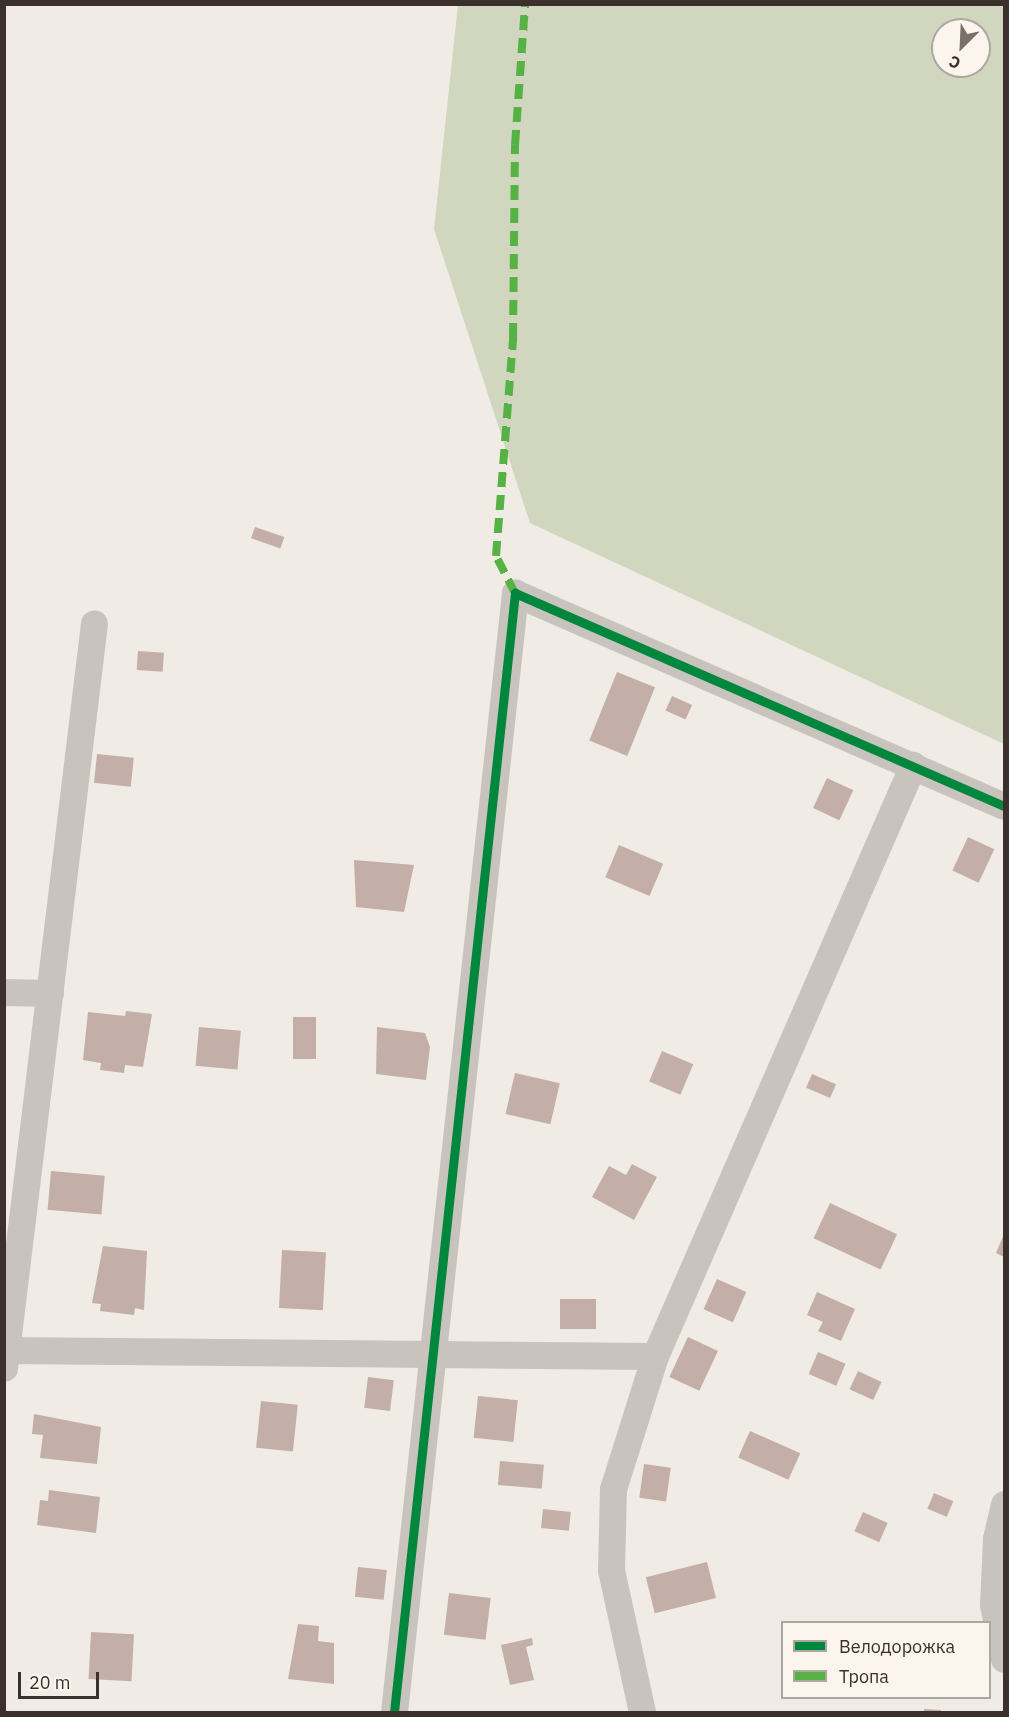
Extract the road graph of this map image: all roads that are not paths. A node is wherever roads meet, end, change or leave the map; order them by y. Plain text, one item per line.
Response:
1 (94, 623) dead end
2 (913, 765) junction
3 (1005, 806) edge
4 (4, 992) edge
5 (50, 993) junction
6 (5, 1356) edge
7 (436, 1356) junction
8 (655, 1356) junction
9 (1005, 1504) edge
10 (1005, 1659) edge
11 (394, 1713) edge
12 (642, 1713) edge

1 - 5 street
2 - 3 street
2 - 7 street
2 - 8 street
4 - 5 street
5 - 6 street
6 - 7 street
7 - 8 street
7 - 11 street
8 - 12 street
9 - 10 street

